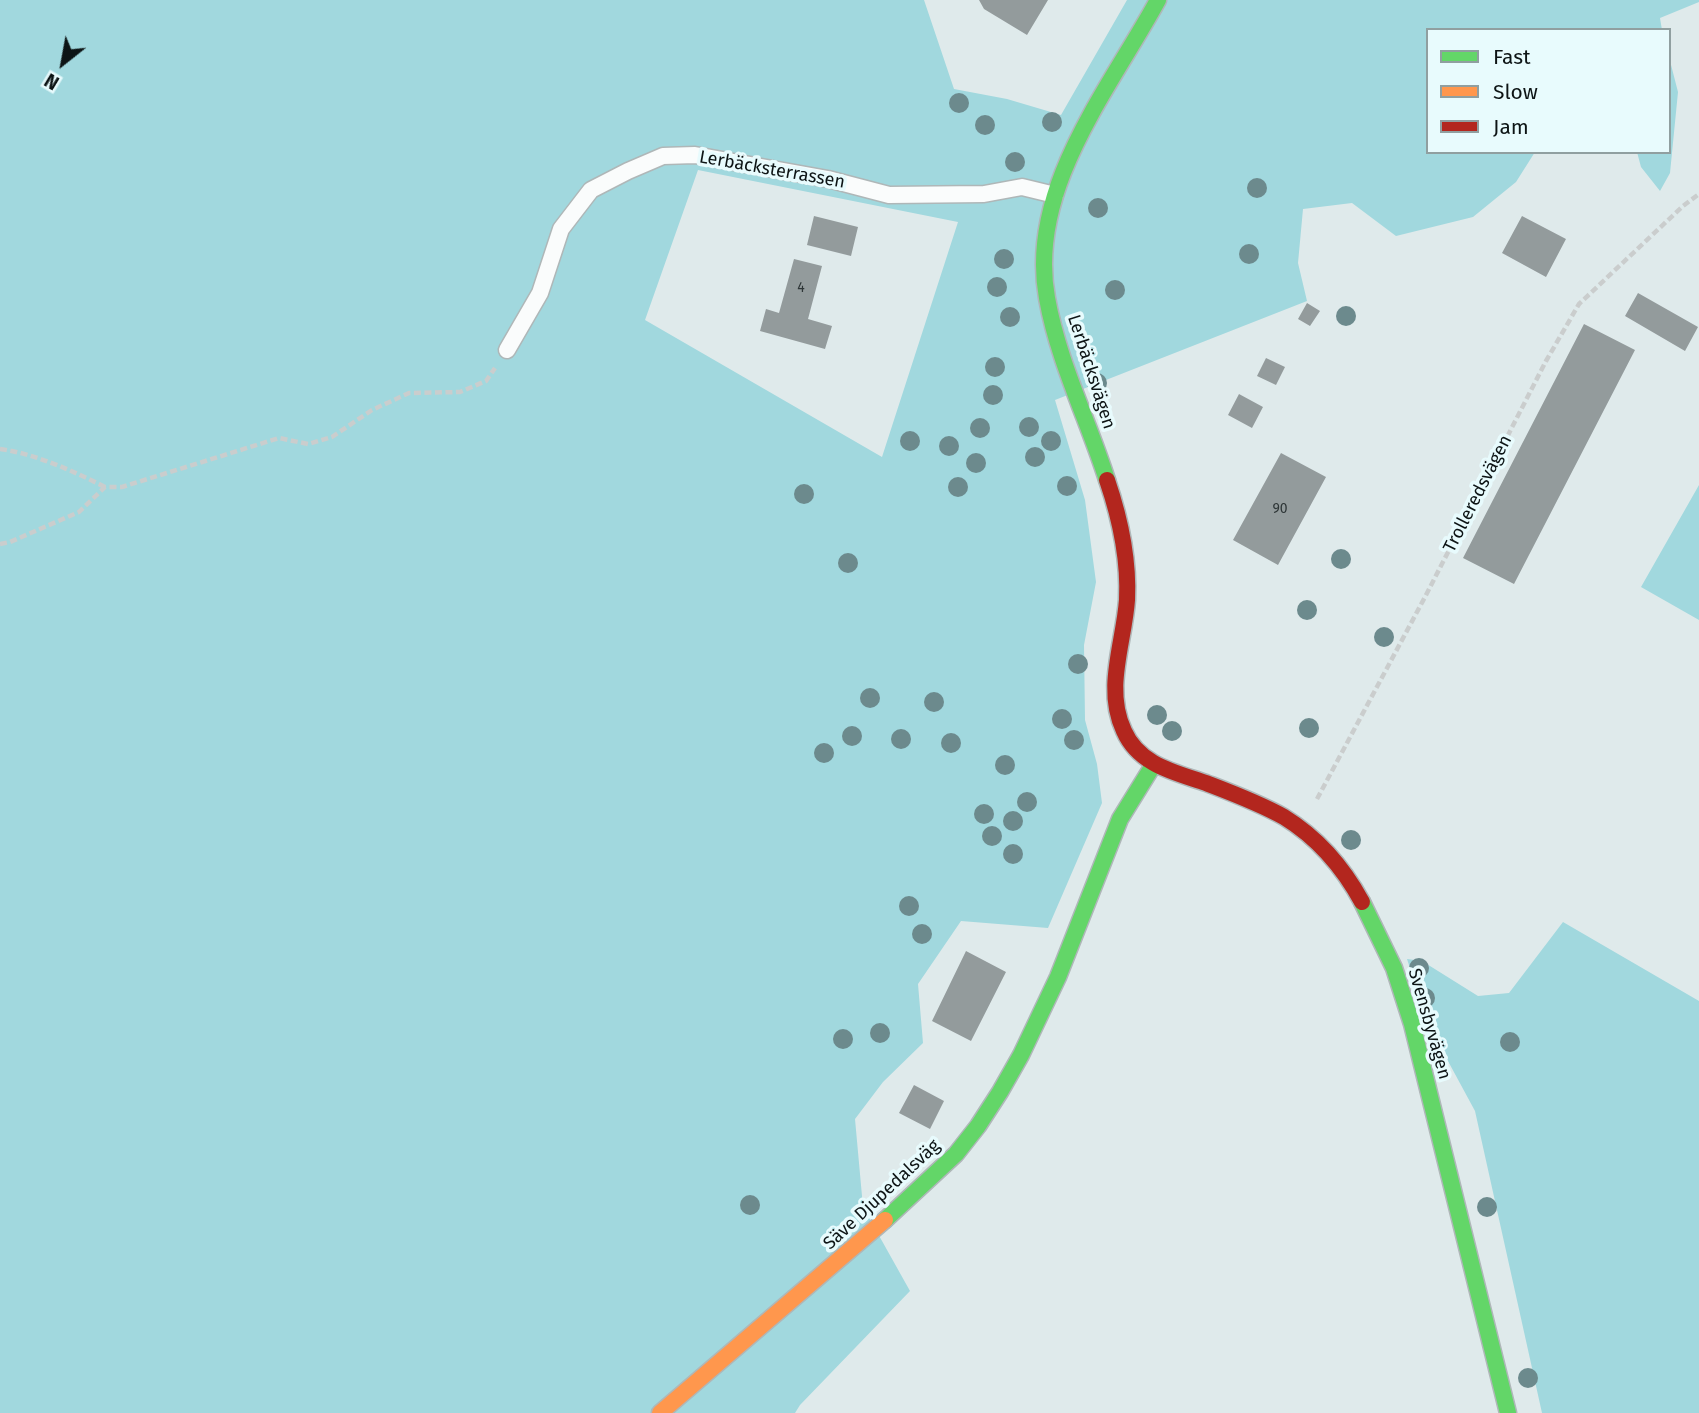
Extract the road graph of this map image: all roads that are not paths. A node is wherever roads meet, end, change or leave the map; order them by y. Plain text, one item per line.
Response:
1 (1158, 0) edge
2 (1055, 195) junction
3 (508, 350) road end
4 (1154, 764) junction
5 (660, 1413) edge
6 (1508, 1413) edge

1 - 2 street, Lerbäcksvägen
2 - 3 lane, Lerbäcksterrassen
2 - 4 street, Lerbäcksvägen
4 - 5 street, Säve Djupedalsväg
4 - 6 street, Svensbyvägen

